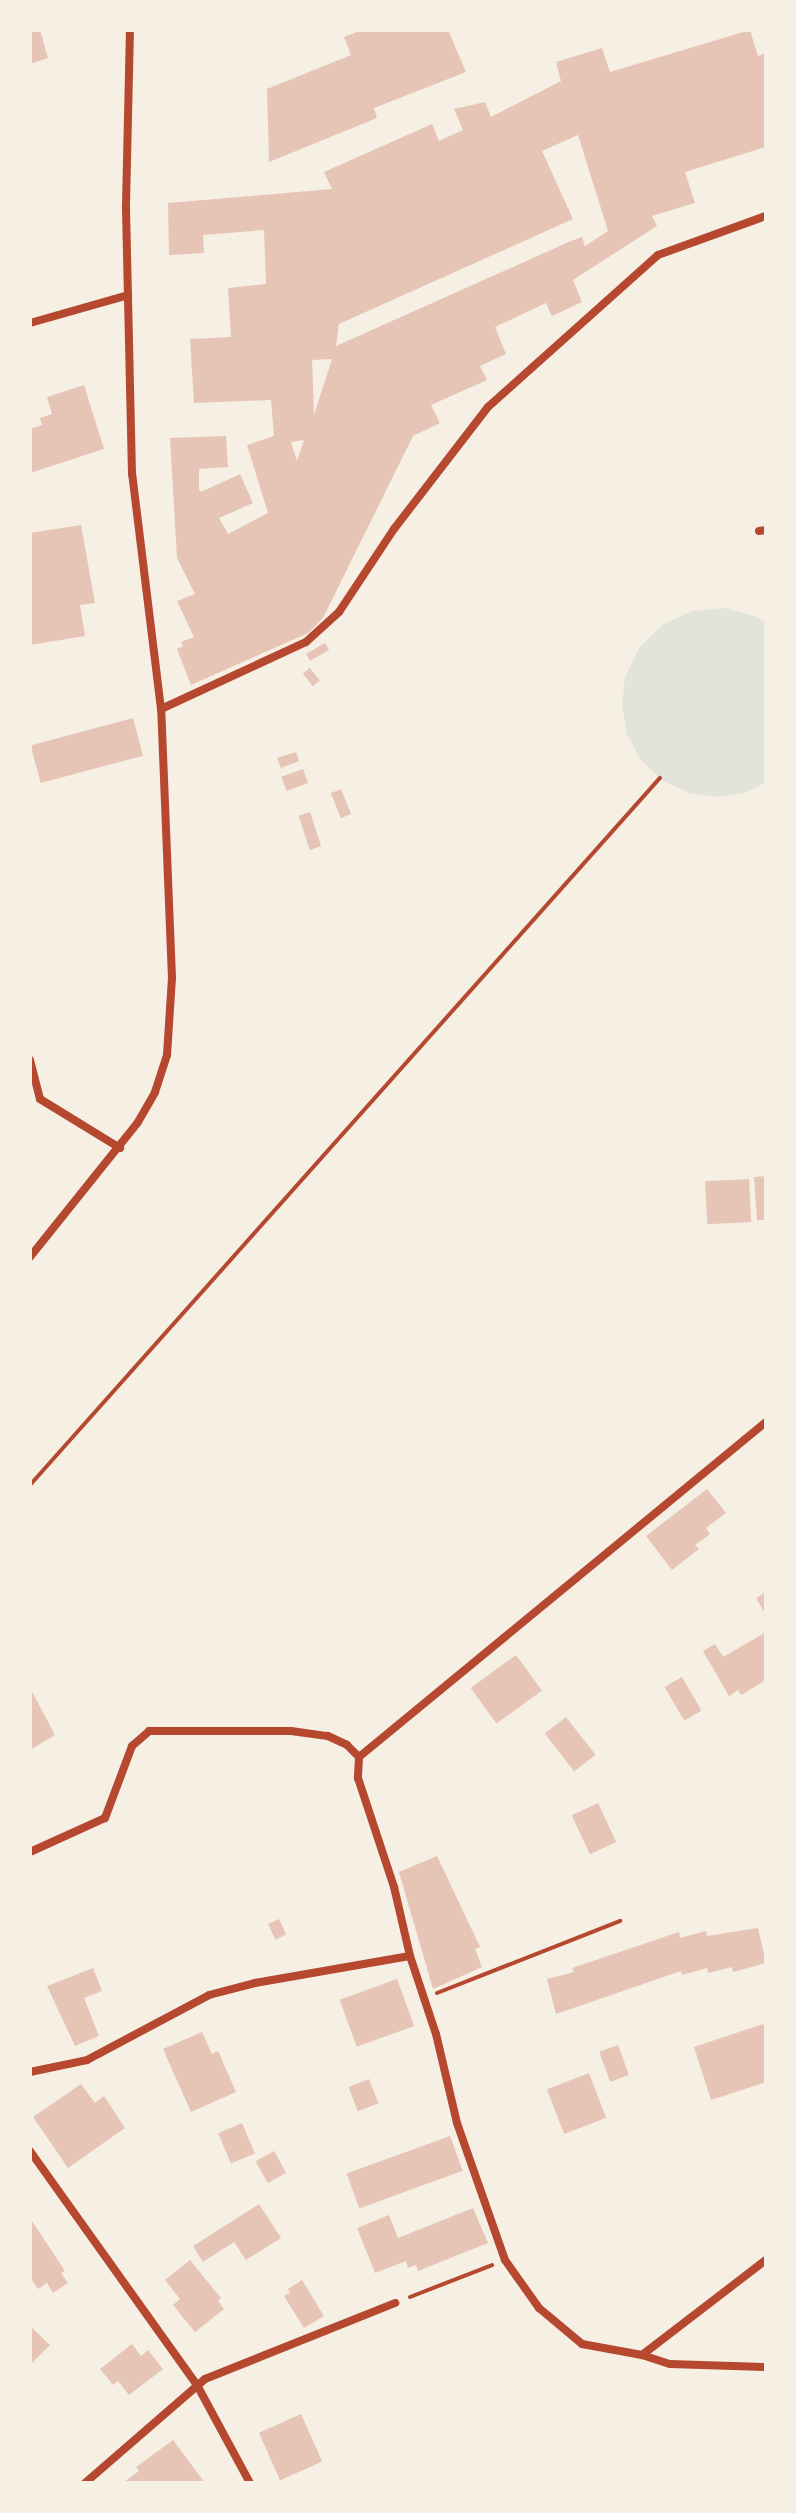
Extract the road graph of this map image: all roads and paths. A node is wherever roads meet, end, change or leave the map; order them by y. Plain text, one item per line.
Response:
1 (130, 30) edge
2 (766, 216) edge
3 (128, 295) junction
4 (30, 323) edge
5 (161, 709) junction
6 (660, 778) dead end
7 (30, 1060) edge
8 (120, 1148) junction
9 (30, 1257) edge
10 (766, 1422) edge
11 (30, 1485) edge
12 (359, 1757) junction
13 (30, 1852) edge
14 (620, 1921) dead end
15 (410, 1956) junction
16 (424, 1999) junction
17 (30, 2072) edge
18 (30, 2151) edge
19 (505, 2260) junction
20 (766, 2260) edge
21 (395, 2303) joint
22 (642, 2355) junction
23 (766, 2367) edge
24 (197, 2385) junction
25 (85, 2483) edge
26 (250, 2483) edge

1 - 3 street
2 - 5 street
3 - 4 street
3 - 5 street
5 - 8 street
6 - 11 path
7 - 8 street
8 - 9 street
10 - 12 street
12 - 13 street
12 - 15 street
14 - 16 path
15 - 16 street
15 - 17 street
16 - 19 street
18 - 24 street
19 - 21 path
19 - 22 street
20 - 22 street
21 - 24 street
22 - 23 street
24 - 25 street
24 - 26 street

